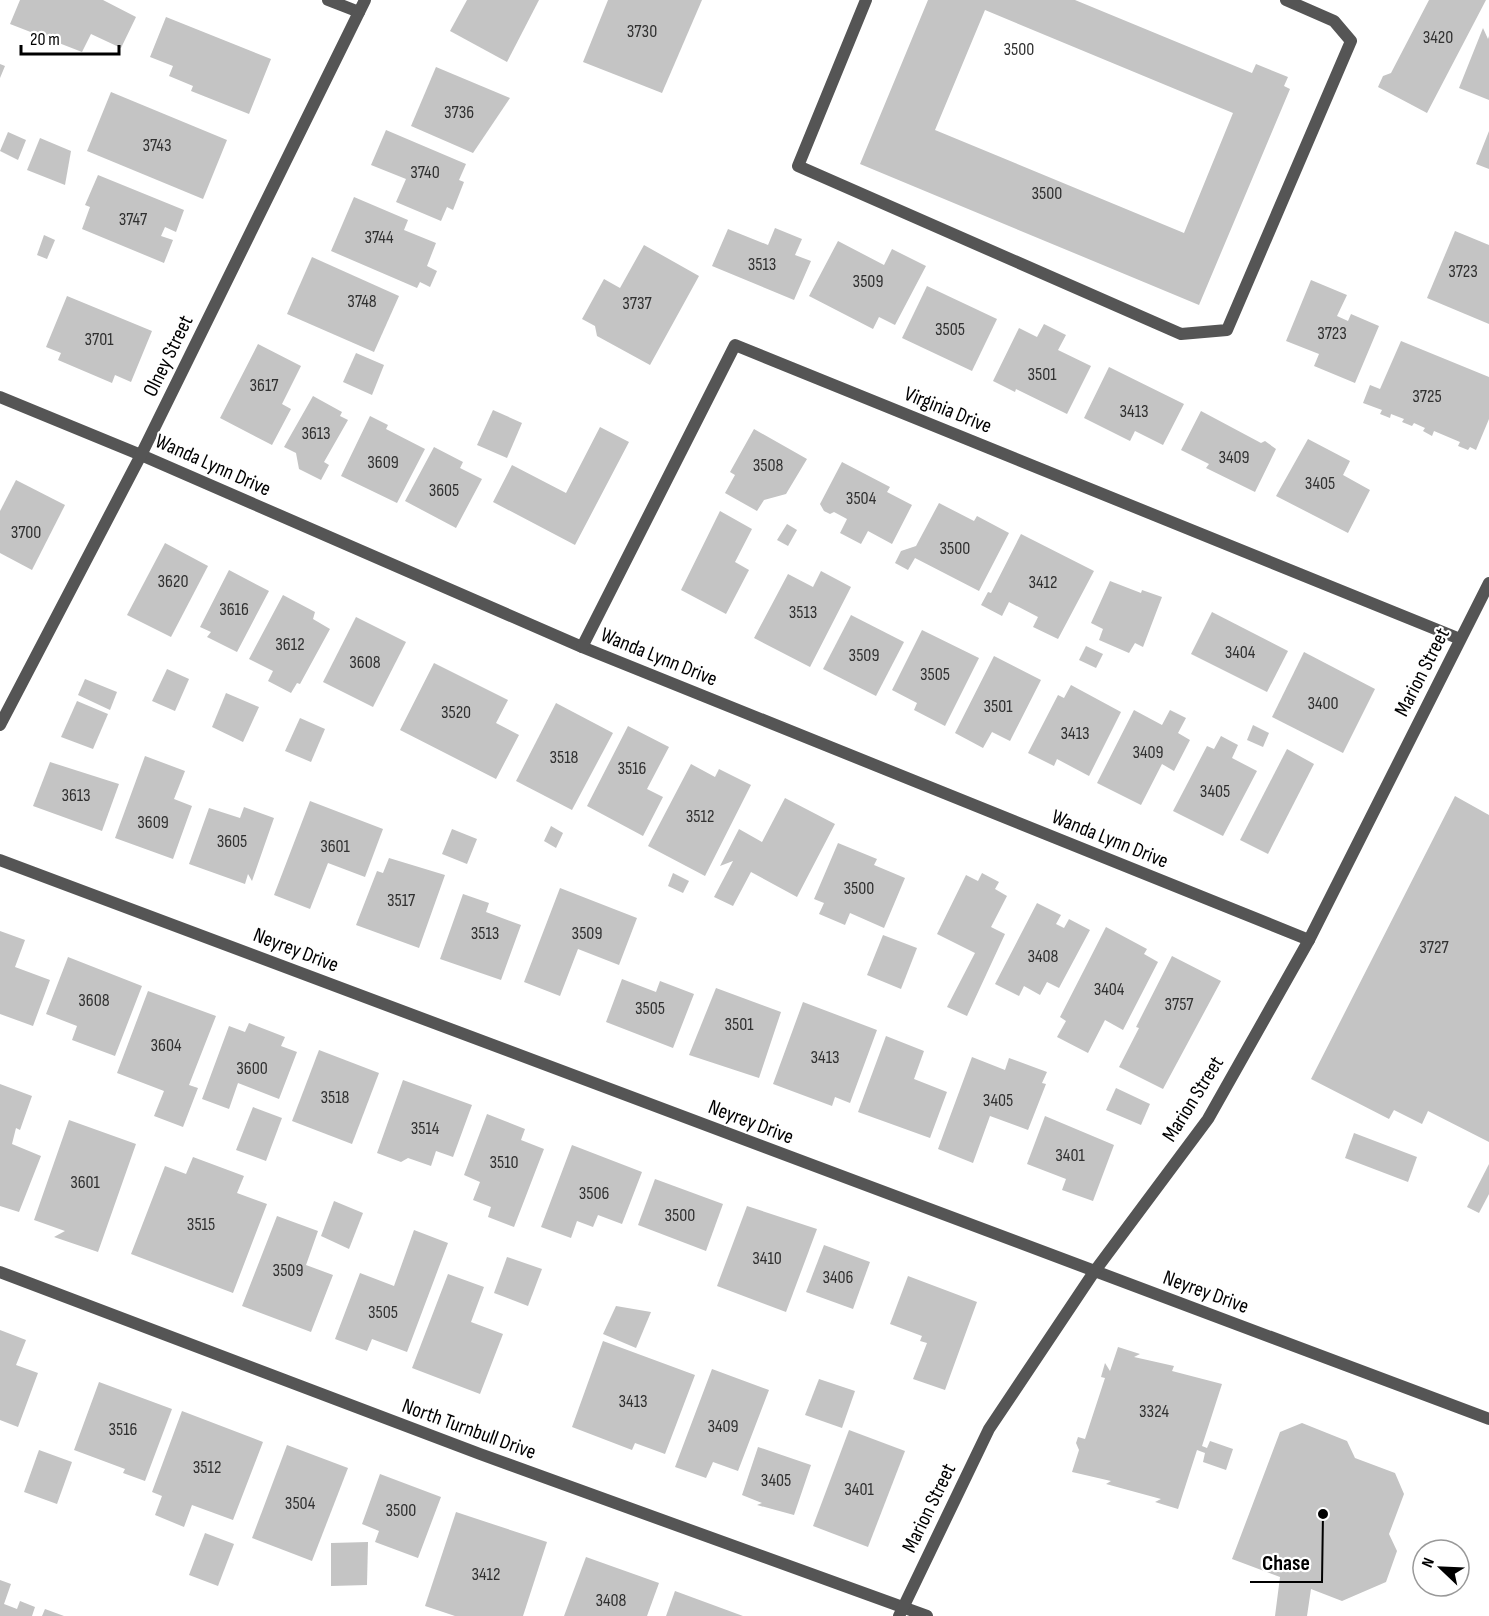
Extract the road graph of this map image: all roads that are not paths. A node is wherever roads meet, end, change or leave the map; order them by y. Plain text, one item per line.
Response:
1 (328, 0) edge
2 (365, 0) edge
3 (866, 0) edge
4 (1286, 0) edge
5 (358, 12) junction
6 (0, 397) edge
7 (141, 454) junction
8 (1489, 583) edge
9 (1460, 639) junction
10 (582, 647) junction
11 (0, 725) edge
12 (0, 860) edge
13 (1309, 940) junction
14 (0, 1272) edge
15 (1095, 1272) junction
16 (1489, 1419) edge
17 (901, 1612) edge
18 (927, 1616) edge

1 - 5 street
2 - 5 street, Olney Street
3 - 4 street
5 - 7 street, Olney Street
6 - 7 street, Wanda Lynn Drive
7 - 10 street, Wanda Lynn Drive
7 - 11 street, Olney Street
8 - 9 street, Marion Street
9 - 10 street, Virginia Drive
9 - 13 street, Marion Street
10 - 13 street, Wanda Lynn Drive
12 - 15 street, Neyrey Drive
13 - 15 street, Marion Street
14 - 17 street, North Turnbull Drive
15 - 16 street, Neyrey Drive
15 - 17 street, Marion Street
17 - 18 street, North Turnbull Drive

